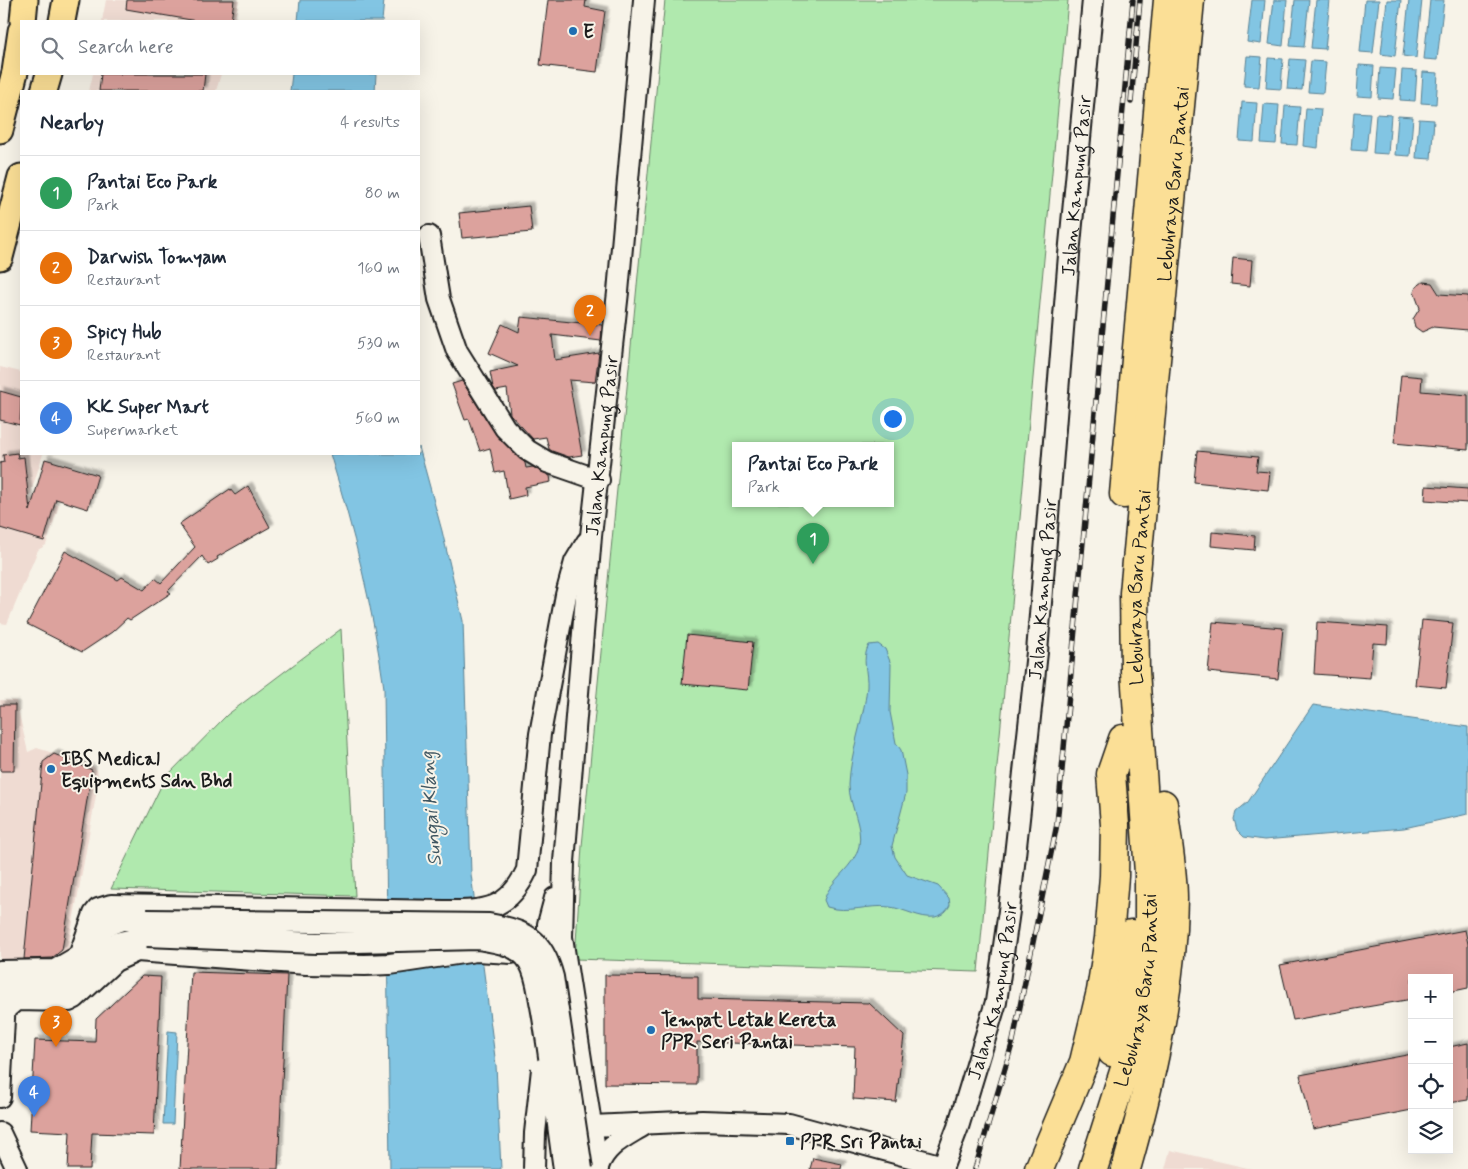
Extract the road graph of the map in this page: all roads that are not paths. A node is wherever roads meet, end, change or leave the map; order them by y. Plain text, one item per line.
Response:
1 (25, 0) edge
2 (66, 0) edge
3 (644, 0) edge
4 (1093, 0) edge
5 (1168, 0) edge
6 (1190, 0) edge
7 (23, 20) edge
8 (62, 20) edge
9 (20, 39) edge
10 (48, 75) edge
11 (44, 90) edge
12 (0, 130) edge
13 (20, 181) edge
14 (429, 236) dead end
15 (0, 258) edge
16 (599, 480) junction
17 (591, 536) junction
18 (1131, 739) junction
19 (564, 862) junction
20 (245, 908) junction
21 (282, 909) junction
22 (444, 912) junction
23 (466, 924) junction
24 (147, 928) junction
25 (522, 954) junction
26 (79, 956) junction
27 (241, 958) junction
28 (276, 961) junction
29 (2, 983) edge
30 (1133, 1001) junction
31 (3, 1011) junction
32 (546, 1034) junction
33 (545, 1087) junction
34 (0, 1097) edge
35 (645, 1124) junction
36 (592, 1126) junction
37 (0, 1133) edge
38 (592, 1168) edge
39 (942, 1168) edge
40 (17, 1169) edge
41 (534, 1169) edge
42 (552, 1169) edge
43 (564, 1169) edge
44 (1039, 1169) edge
45 (1074, 1169) edge
46 (1093, 1169) edge
47 (1126, 1169) edge

1 - 7 main road
2 - 8 main road
3 - 16 street, Jalan Kampung Pasir
4 - 39 street, Jalan Kampung Pasir
5 - 18 highway, Lebuhraya Baru Pantai
6 - 18 highway, Lebuhraya Baru Pantai
9 - 12 main road
10 - 11 main road
13 - 15 main road
14 - 16 street
16 - 17 street, Jalan Kampung Pasir
17 - 19 street, Jalan Kampung Pasir
17 - 22 street
18 - 30 highway, Lebuhraya Baru Pantai
18 - 44 highway
18 - 47 highway
19 - 33 street
19 - 36 street
20 - 21 street
20 - 26 street
20 - 27 street
21 - 22 street
21 - 28 street
22 - 23 street
23 - 24 street, bridge
23 - 38 street, bridge
24 - 25 street, bridge
24 - 26 street
24 - 29 street
25 - 28 street
25 - 32 street, bridge
26 - 29 street
27 - 28 street
27 - 31 street
29 - 31 street
30 - 45 highway, Lebuhraya Baru Pantai
30 - 46 highway, Lebuhraya Baru Pantai
31 - 34 street
32 - 41 street, bridge
32 - 43 street, bridge
33 - 36 street
33 - 42 street
35 - 36 street
35 - 38 street
35 - 39 street
36 - 38 street
36 - 42 street
37 - 40 street

